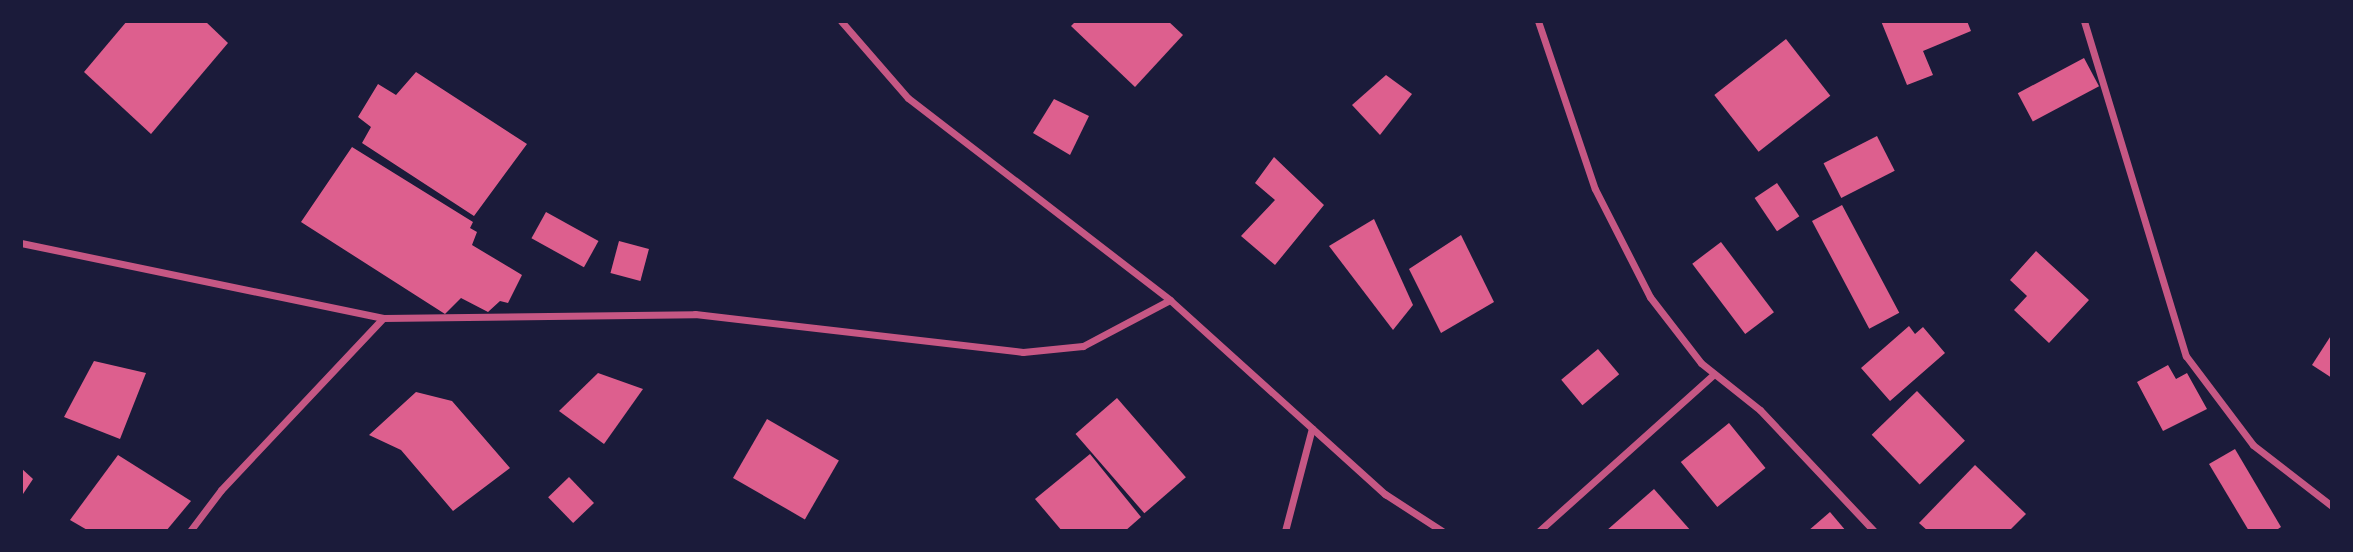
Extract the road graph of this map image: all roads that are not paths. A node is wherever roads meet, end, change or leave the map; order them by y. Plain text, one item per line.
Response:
1 (841, 21) edge
2 (1538, 21) edge
3 (2084, 21) edge
4 (21, 243) edge
5 (1170, 300) junction
6 (383, 318) junction
7 (1714, 374) junction
8 (1312, 428) junction
9 (2332, 506) edge
10 (190, 531) edge
11 (1285, 531) edge
12 (1442, 531) edge
13 (1539, 531) edge
14 (1874, 531) edge

1 - 5 street
2 - 7 street
3 - 9 street
4 - 6 street
5 - 6 street
5 - 8 street
6 - 10 street
7 - 13 street
7 - 14 street
8 - 11 street
8 - 12 street

